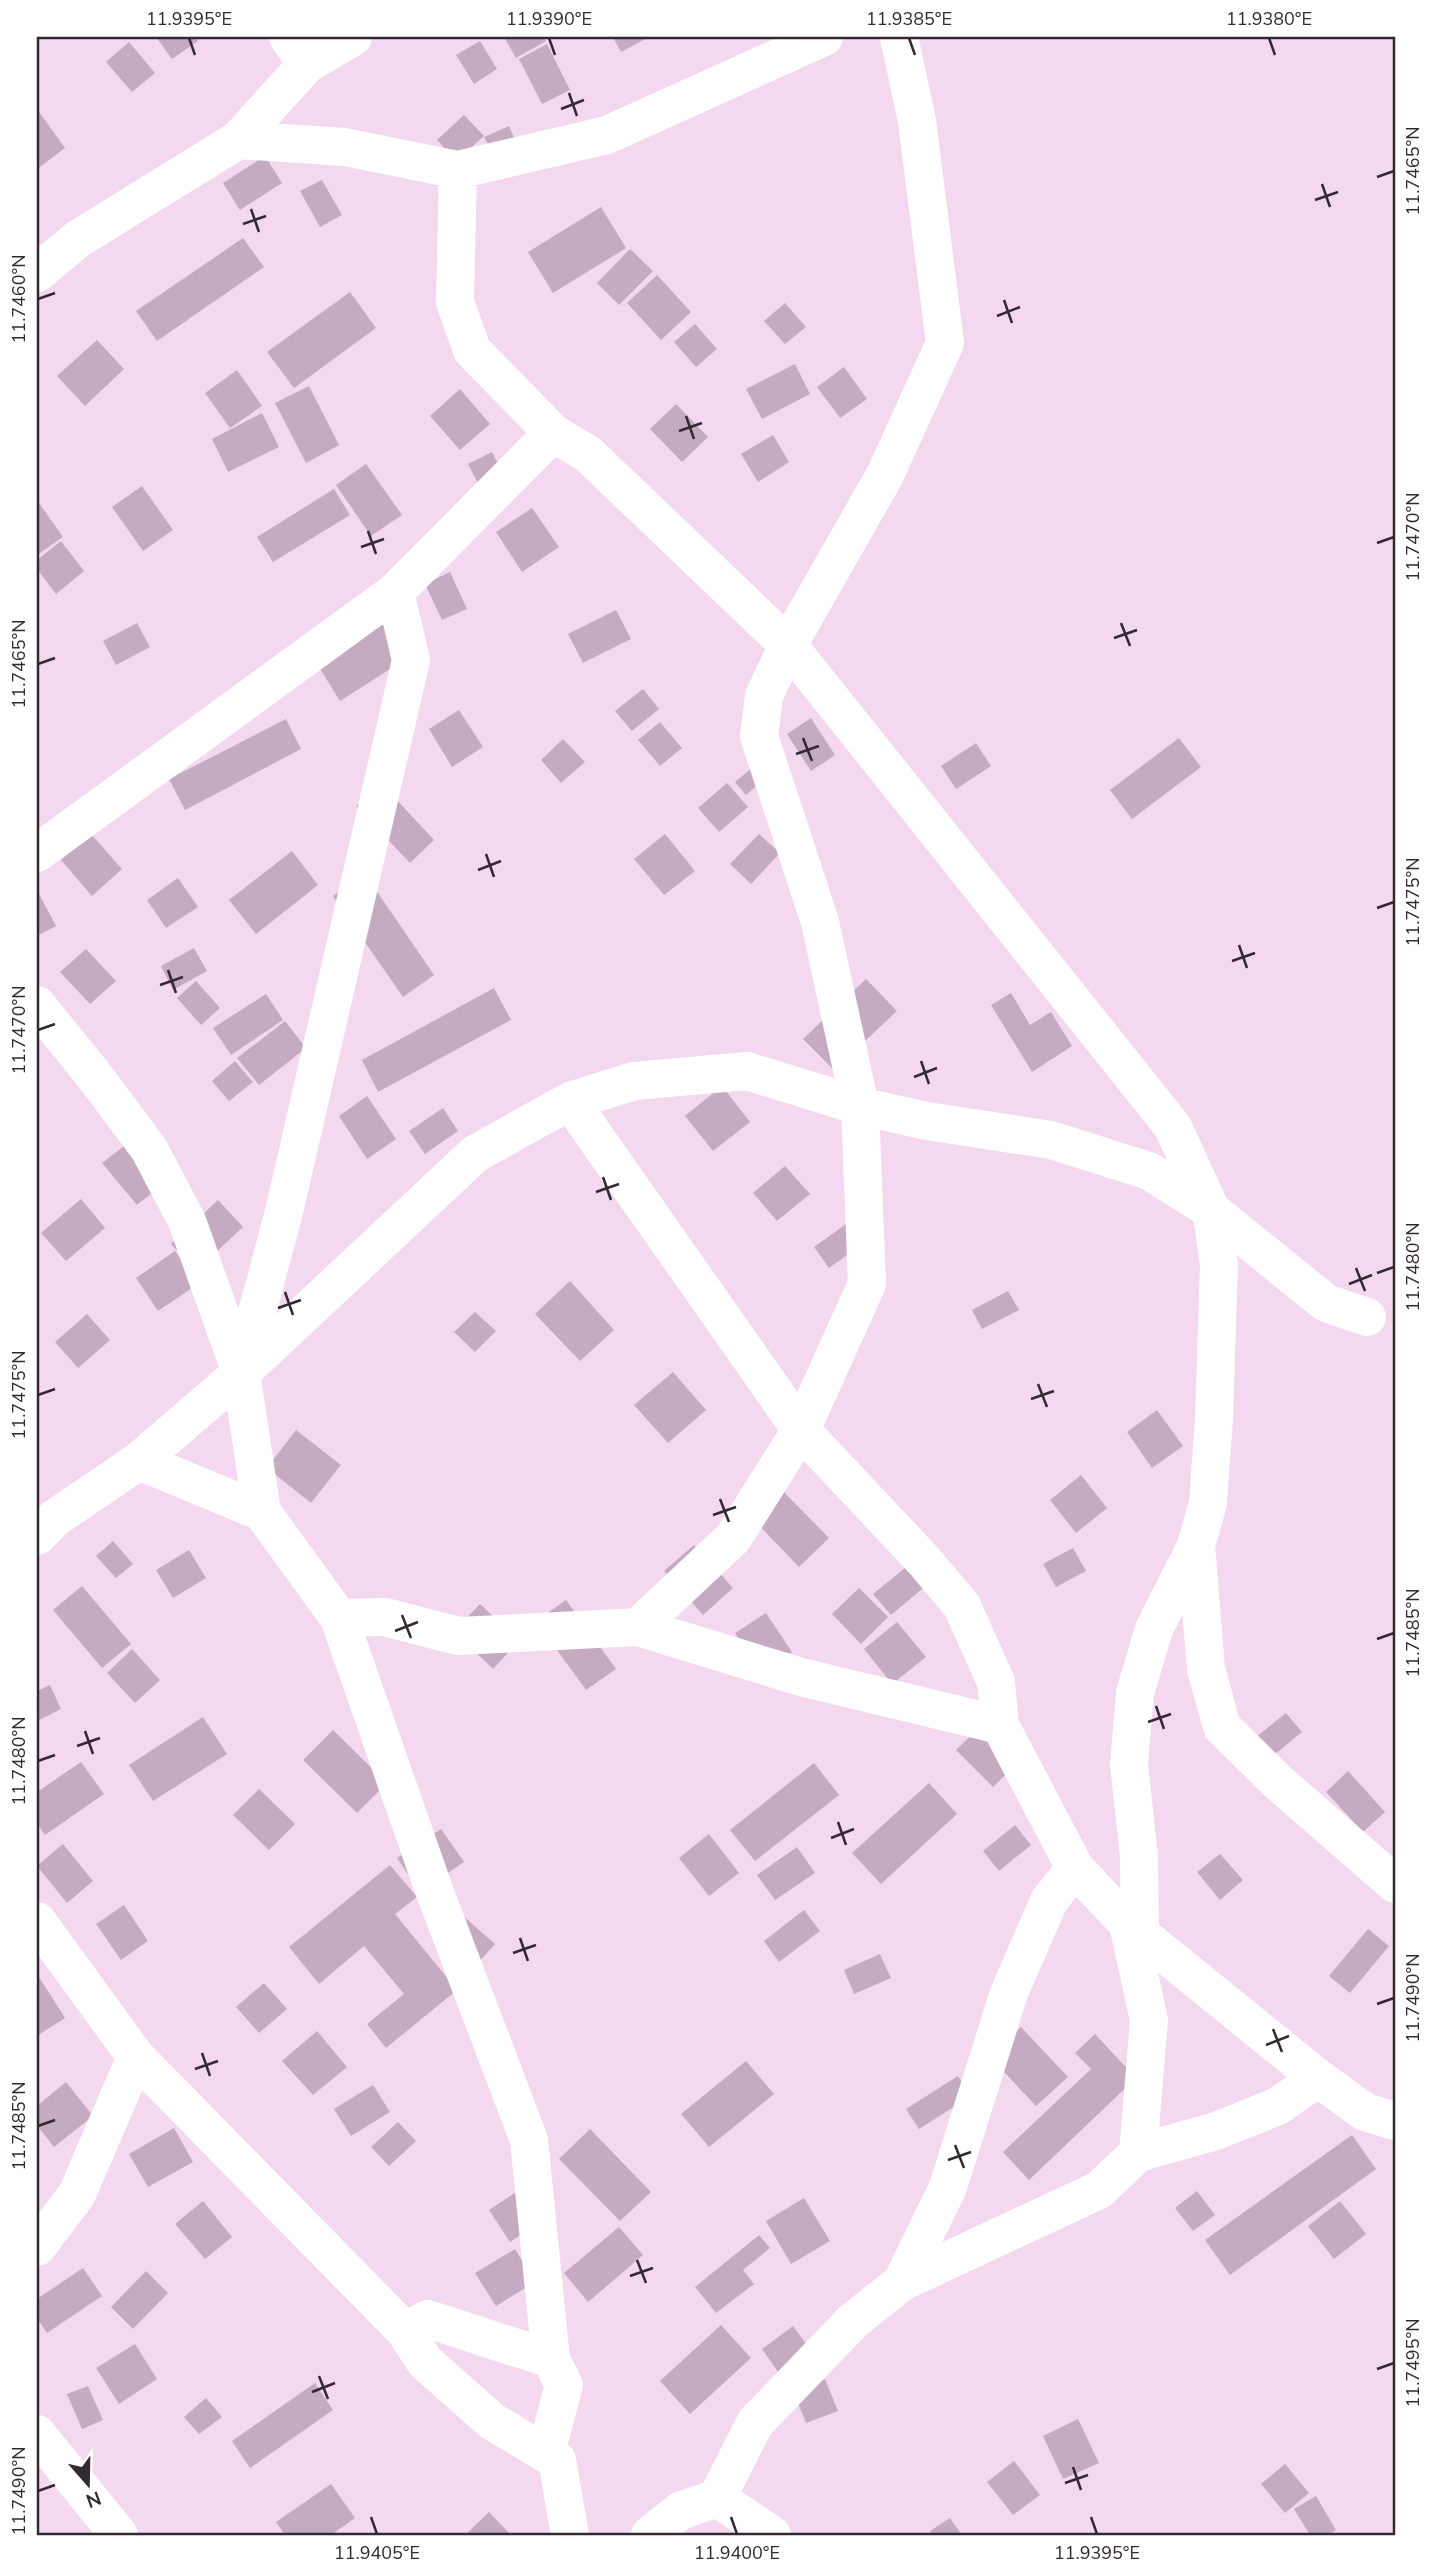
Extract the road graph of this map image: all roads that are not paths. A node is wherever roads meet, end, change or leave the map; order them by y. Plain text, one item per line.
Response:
1 (353, 37) edge
2 (824, 37) edge
3 (899, 37) edge
4 (298, 50) edge
5 (238, 139) junction
6 (458, 170) junction
7 (37, 273) edge
8 (553, 433) junction
9 (395, 593) junction
10 (788, 645) junction
11 (37, 853) edge
12 (37, 1005) edge
13 (570, 1101) junction
14 (860, 1107) junction
15 (1210, 1210) junction
16 (1367, 1317) dead end
17 (241, 1373) junction
18 (801, 1430) junction
19 (139, 1461) junction
20 (262, 1512) junction
21 (37, 1536) edge
22 (1196, 1546) junction
23 (339, 1618) junction
24 (638, 1627) junction
25 (1000, 1725) junction
26 (1075, 1868) junction
27 (1395, 1884) edge
28 (37, 1921) edge
29 (1134, 1928) junction
30 (136, 2057) junction
31 (1318, 2078) junction
32 (1395, 2121) edge
33 (1138, 2153) junction
34 (37, 2247) edge
35 (902, 2282) junction
36 (405, 2331) junction
37 (551, 2359) junction
38 (37, 2434) edge
39 (546, 2453) junction
40 (717, 2498) junction
41 (120, 2535) edge
42 (570, 2535) edge
43 (650, 2535) edge
44 (772, 2535) edge

1 - 4 street
2 - 6 street
3 - 10 street
4 - 5 street
5 - 6 street
5 - 7 street
6 - 8 street
8 - 9 street
8 - 10 street
9 - 11 street
9 - 17 street
10 - 14 street
10 - 15 street
12 - 17 street
13 - 14 street
13 - 17 street
13 - 18 street
14 - 15 street
14 - 18 street
15 - 16 street
15 - 22 street
17 - 19 street
17 - 20 street
18 - 24 street
18 - 25 street
19 - 20 street
19 - 21 street
20 - 23 street
22 - 27 street
22 - 29 street
23 - 24 street
23 - 37 street
24 - 25 street
25 - 26 street
26 - 29 street
26 - 35 street
28 - 30 street
29 - 31 street
29 - 33 street
30 - 34 street
30 - 36 street
31 - 32 street
31 - 33 street
33 - 35 street
35 - 40 street
36 - 37 street
36 - 39 street
37 - 39 street
38 - 41 street
39 - 42 street
40 - 43 street
40 - 44 street

